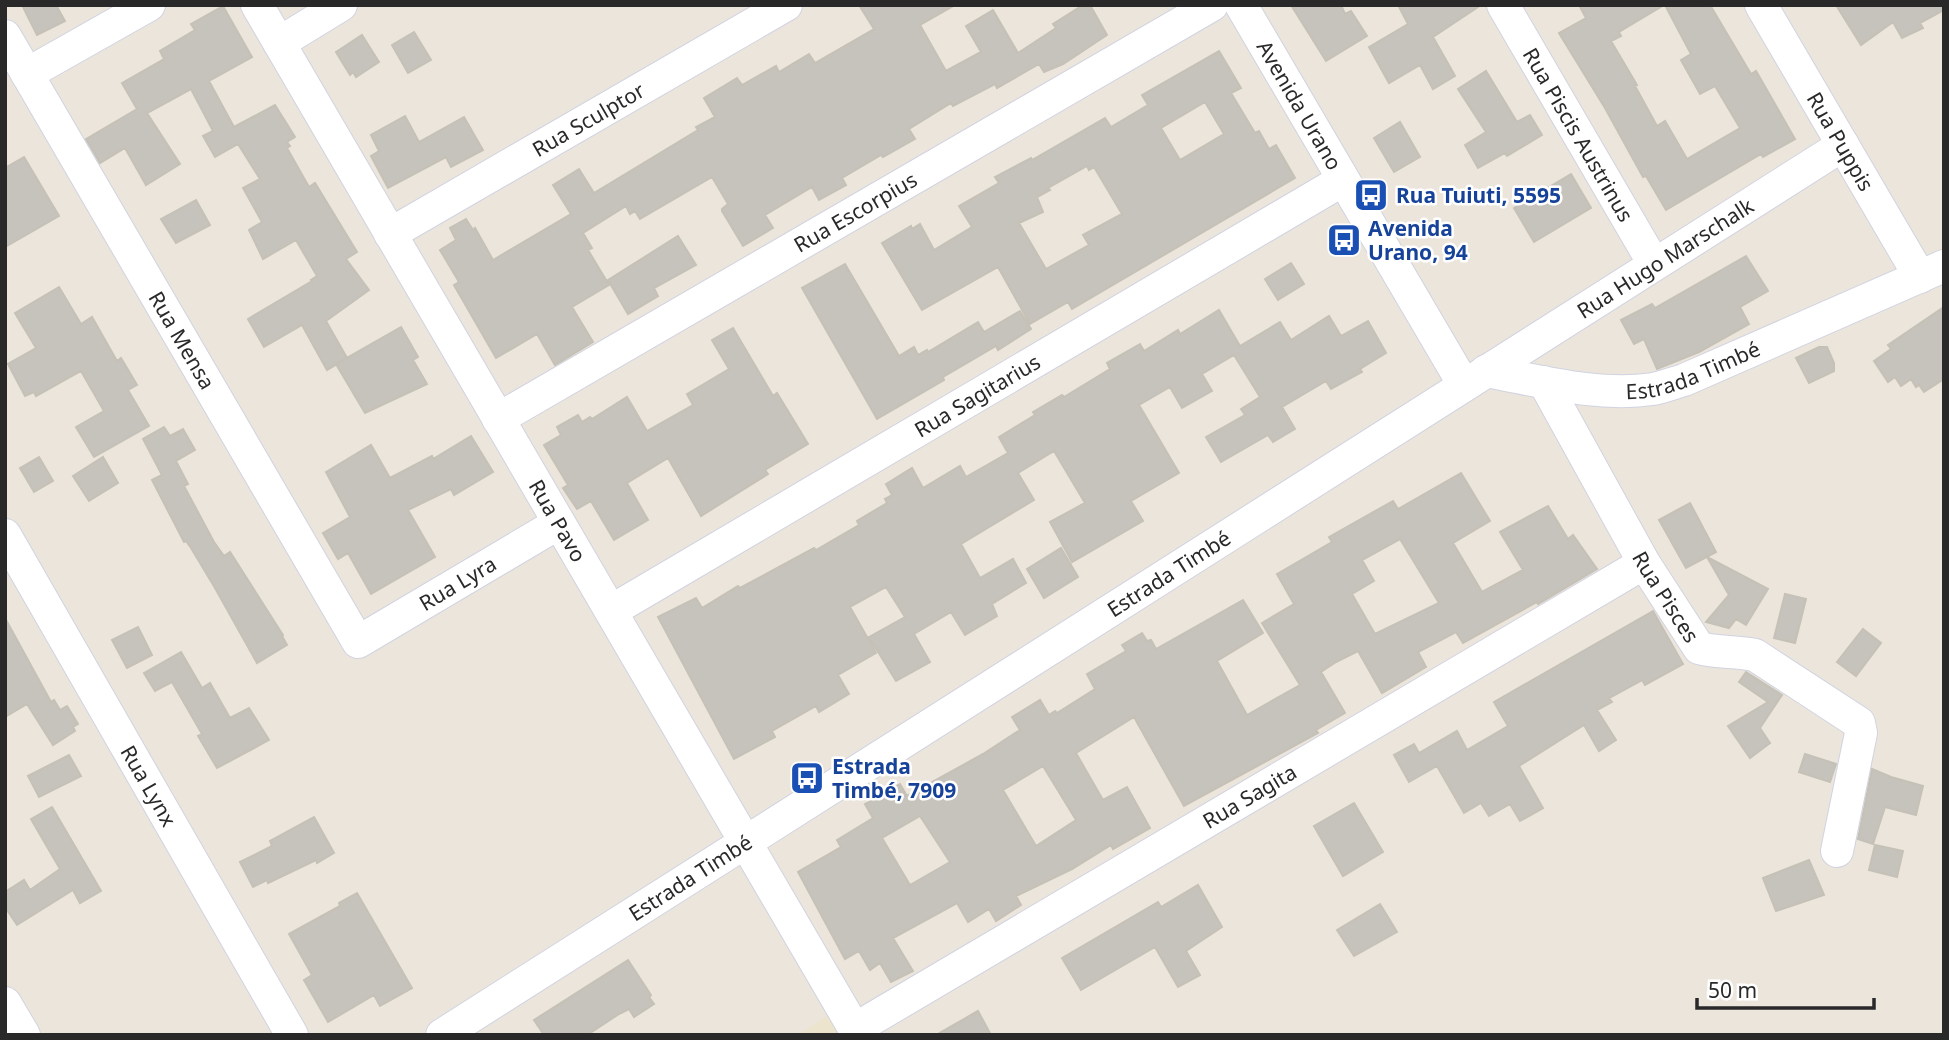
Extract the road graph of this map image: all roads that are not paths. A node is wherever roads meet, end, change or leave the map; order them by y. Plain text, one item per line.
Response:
1 (149, 5) edge
2 (257, 5) edge
3 (341, 5) edge
4 (786, 5) edge
5 (1212, 5) edge
6 (1241, 5) edge
7 (1503, 5) edge
8 (1762, 5) edge
9 (5, 36) edge
10 (278, 43) junction
11 (27, 74) junction
12 (1843, 145) junction
13 (1343, 180) junction
14 (390, 234) junction
15 (1654, 264) junction
16 (1932, 271) edge
17 (1475, 378) junction
18 (1545, 382) junction
19 (498, 419) junction
20 (559, 523) junction
21 (5, 536) edge
22 (1644, 563) junction
23 (611, 611) junction
24 (358, 642) joint
25 (745, 841) junction
26 (1837, 852) dead end
27 (5, 1003) edge
28 (856, 1032) edge
29 (24, 1035) edge
30 (292, 1035) edge
31 (442, 1035) edge

1 - 11 street
2 - 10 street, Rua Pavo
3 - 10 street
4 - 14 street, Rua Sculptor
5 - 19 street, Rua Escorpius
6 - 13 street, Avenida Urano
7 - 15 street, Rua Piscis Austrinus
8 - 12 street, Rua Puppis
9 - 11 street, Rua Mensa
10 - 14 street, Rua Pavo
11 - 24 street, Rua Mensa
12 - 15 street, Rua Hugo Marschalk
12 - 16 street, Rua Puppis
13 - 17 street, Avenida Urano
13 - 23 street, Rua Sagitarius
14 - 19 street, Rua Pavo
15 - 17 street, Rua Hugo Marschalk
16 - 18 street, Estrada Timbé
17 - 18 street, Estrada Timbé
17 - 25 street, Estrada Timbé
18 - 22 street, Rua Pisces
19 - 20 street, Rua Pavo
20 - 23 street, Rua Pavo
20 - 24 street, Rua Lyra
21 - 30 street, Rua Lynx
22 - 26 street, Rua Pisces
22 - 28 street, Rua Sagita
23 - 25 street, Rua Pavo
25 - 28 street, Rua Pavo
25 - 31 street, Estrada Timbé
27 - 29 street

